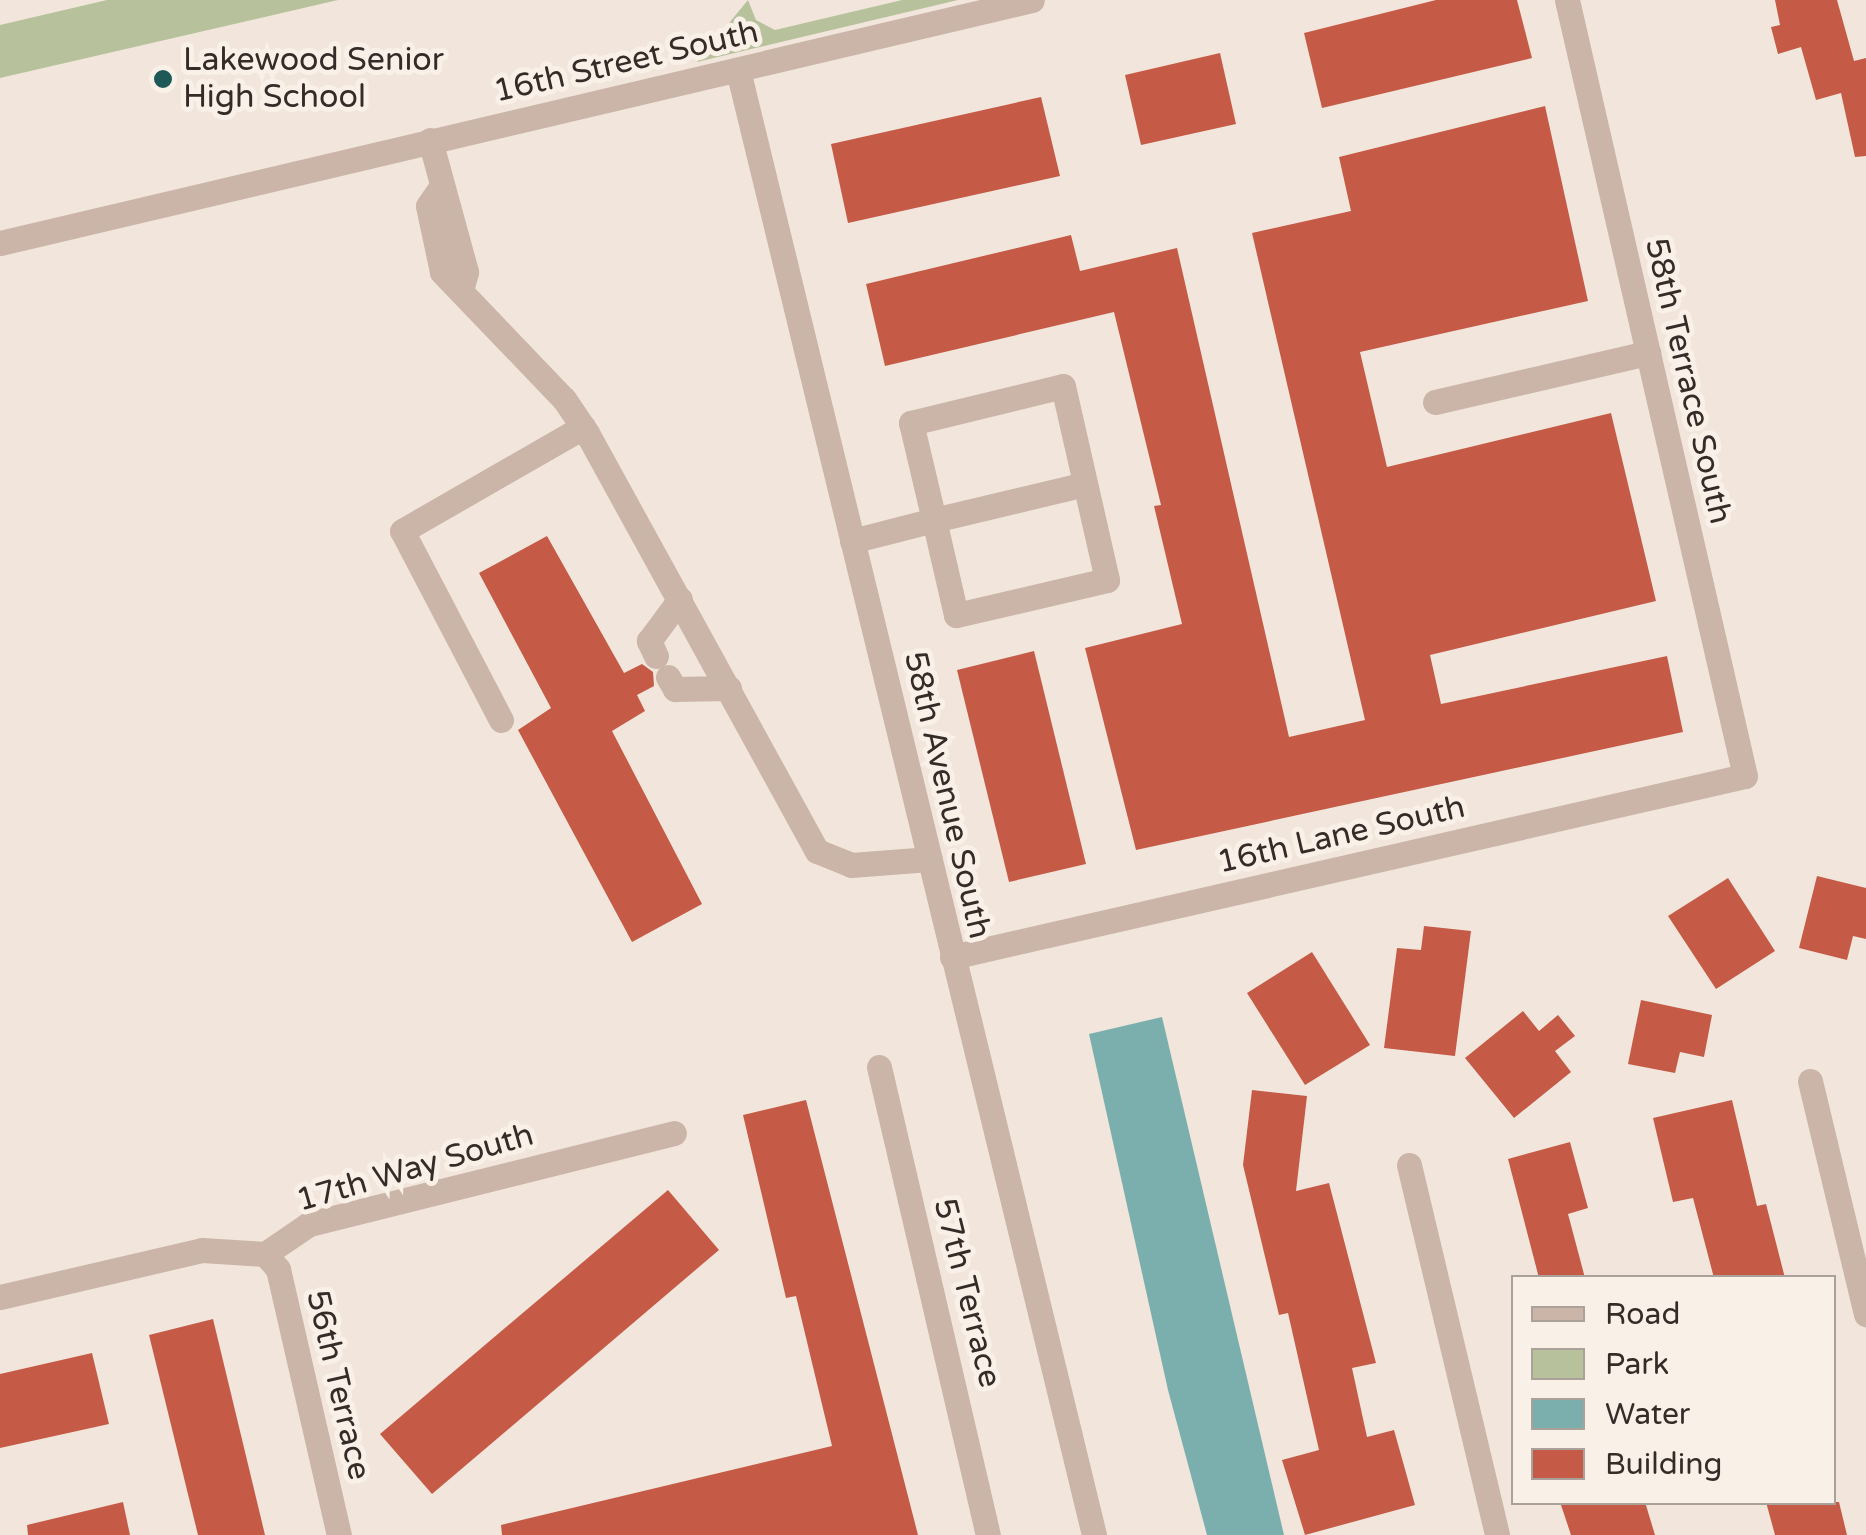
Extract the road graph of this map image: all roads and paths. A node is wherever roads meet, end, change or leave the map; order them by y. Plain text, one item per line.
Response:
1 (1032, 0) edge
2 (1566, 0) edge
3 (738, 70) junction
4 (430, 140) junction
5 (0, 243) edge
6 (1648, 354) junction
7 (1435, 402) dead end
8 (583, 427) junction
9 (1085, 484) junction
10 (934, 520) junction
11 (852, 540) junction
12 (680, 600) junction
13 (729, 688) junction
14 (501, 720) dead end
15 (1744, 776) joint
16 (930, 859) junction
17 (952, 957) junction
18 (879, 1067) dead end
19 (1810, 1081) dead end
20 (674, 1133) dead end
21 (1409, 1164) dead end
22 (265, 1254) junction
23 (0, 1297) edge
24 (1866, 1314) edge
25 (339, 1535) edge
26 (988, 1535) edge
27 (1094, 1535) edge
28 (1497, 1535) edge

1 - 3 street, 16th Street South
2 - 6 street, 58th Terrace South
3 - 4 street, 16th Street South
3 - 11 street, 58th Avenue South
4 - 5 street, 16th Street South
4 - 8 street
6 - 7 street
6 - 15 street, 58th Terrace South
8 - 12 street
8 - 14 street
9 - 10 street
9 - 10 street
9 - 10 street
10 - 11 street
11 - 16 street, 58th Avenue South
12 - 13 street
12 - 13 street
13 - 16 street
15 - 17 street, 16th Lane South
16 - 17 street, 58th Avenue South
17 - 27 street, 58th Avenue South
18 - 26 street, 57th Terrace
19 - 24 street
20 - 22 street, 17th Way South
21 - 28 street
22 - 23 street
22 - 25 street, 56th Terrace

